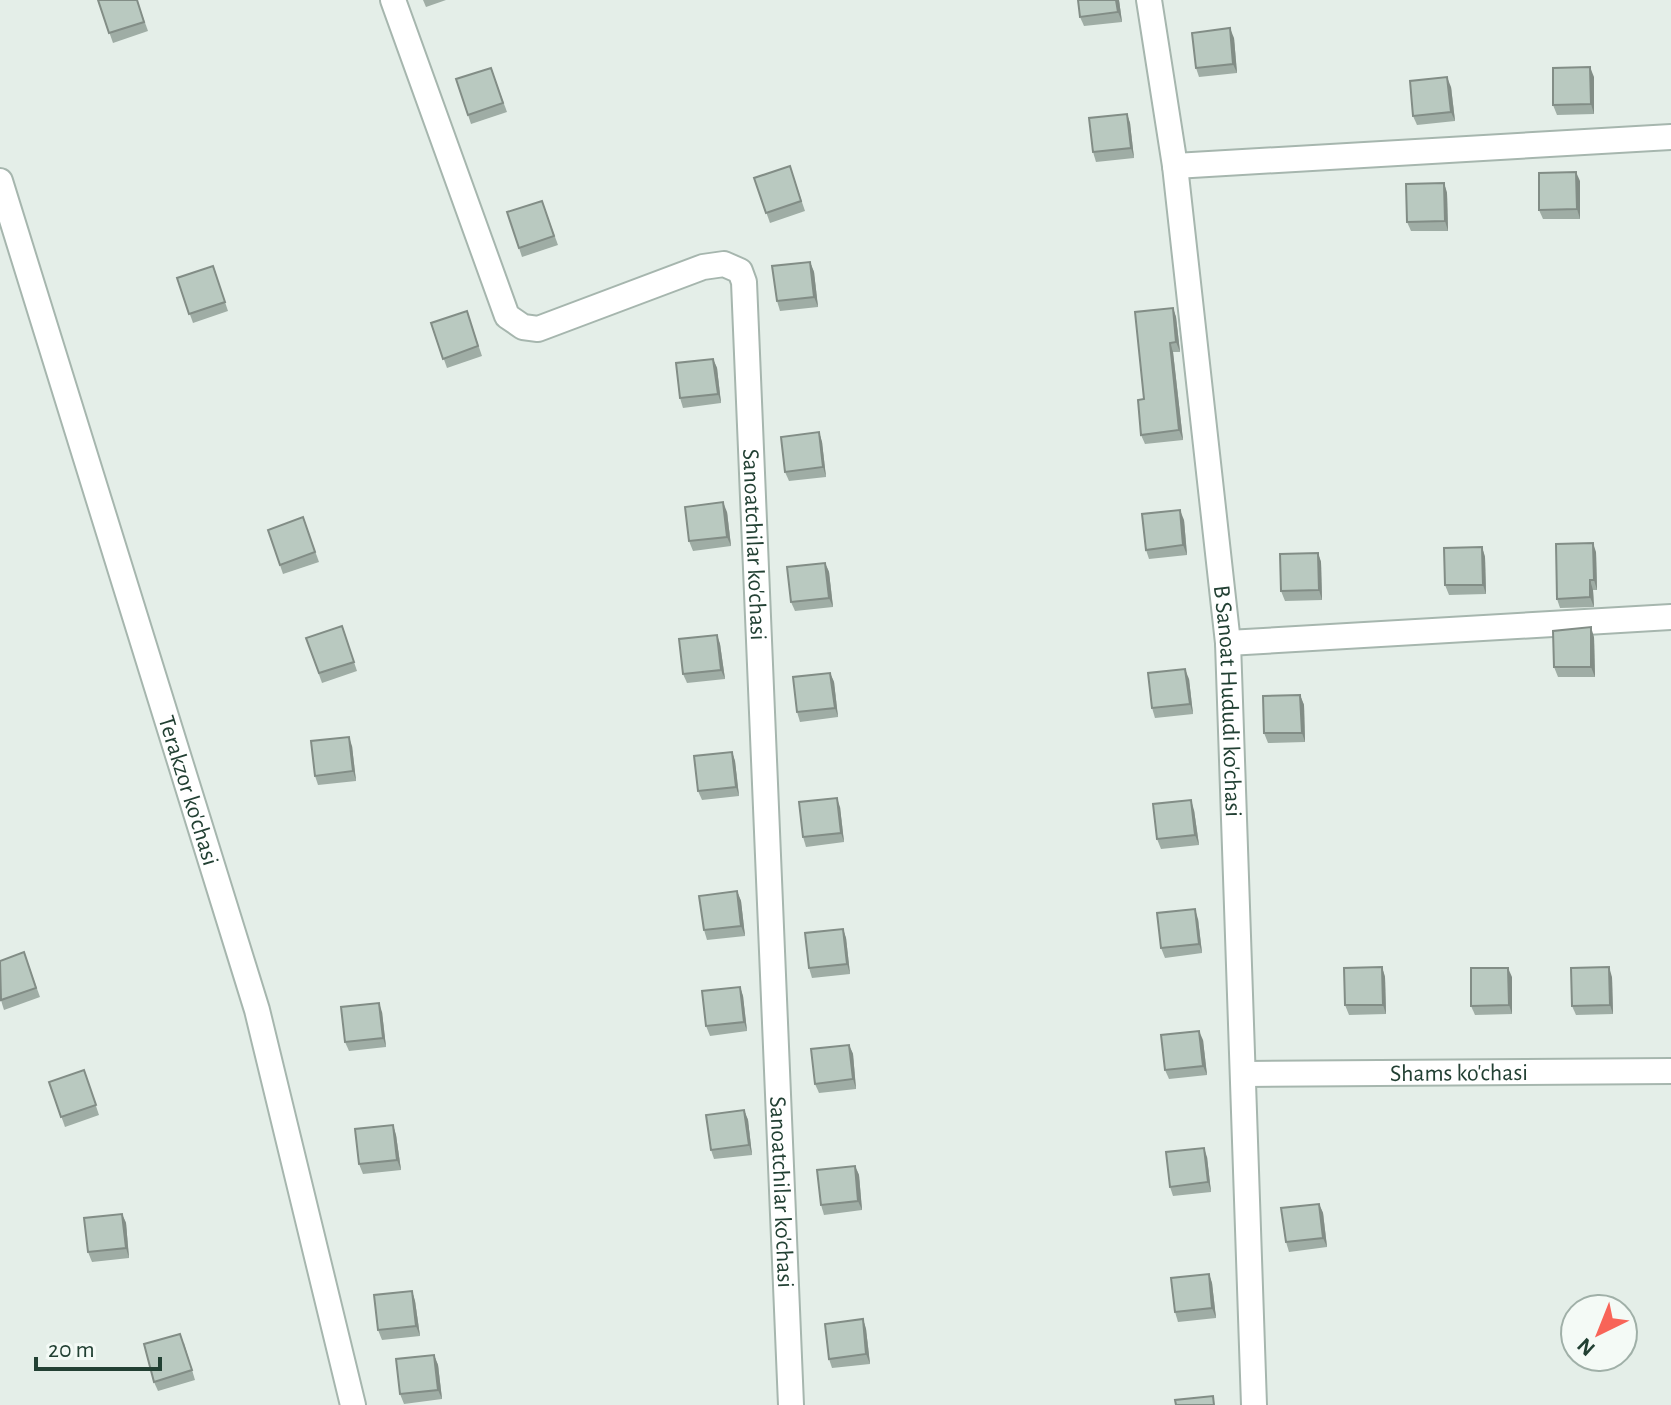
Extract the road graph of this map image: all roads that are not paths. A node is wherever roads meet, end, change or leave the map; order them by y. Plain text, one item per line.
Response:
1 (393, 0) edge
2 (1149, 0) edge
3 (1671, 137) edge
4 (1175, 166) junction
5 (0, 181) edge
6 (1671, 617) edge
7 (1228, 643) junction
8 (1671, 1071) edge
9 (1245, 1074) junction
10 (353, 1405) edge
11 (791, 1405) edge
12 (1254, 1405) edge

1 - 11 street, Sanoatchilar ko'chasi
2 - 4 street, B Sanoat Hududi ko'chasi
3 - 4 street
4 - 7 street, B Sanoat Hududi ko'chasi
5 - 10 street, Terakzor ko'chasi
6 - 7 street
7 - 9 street, B Sanoat Hududi ko'chasi
8 - 9 street, Shams ko'chasi
9 - 12 street, B Sanoat Hududi ko'chasi

